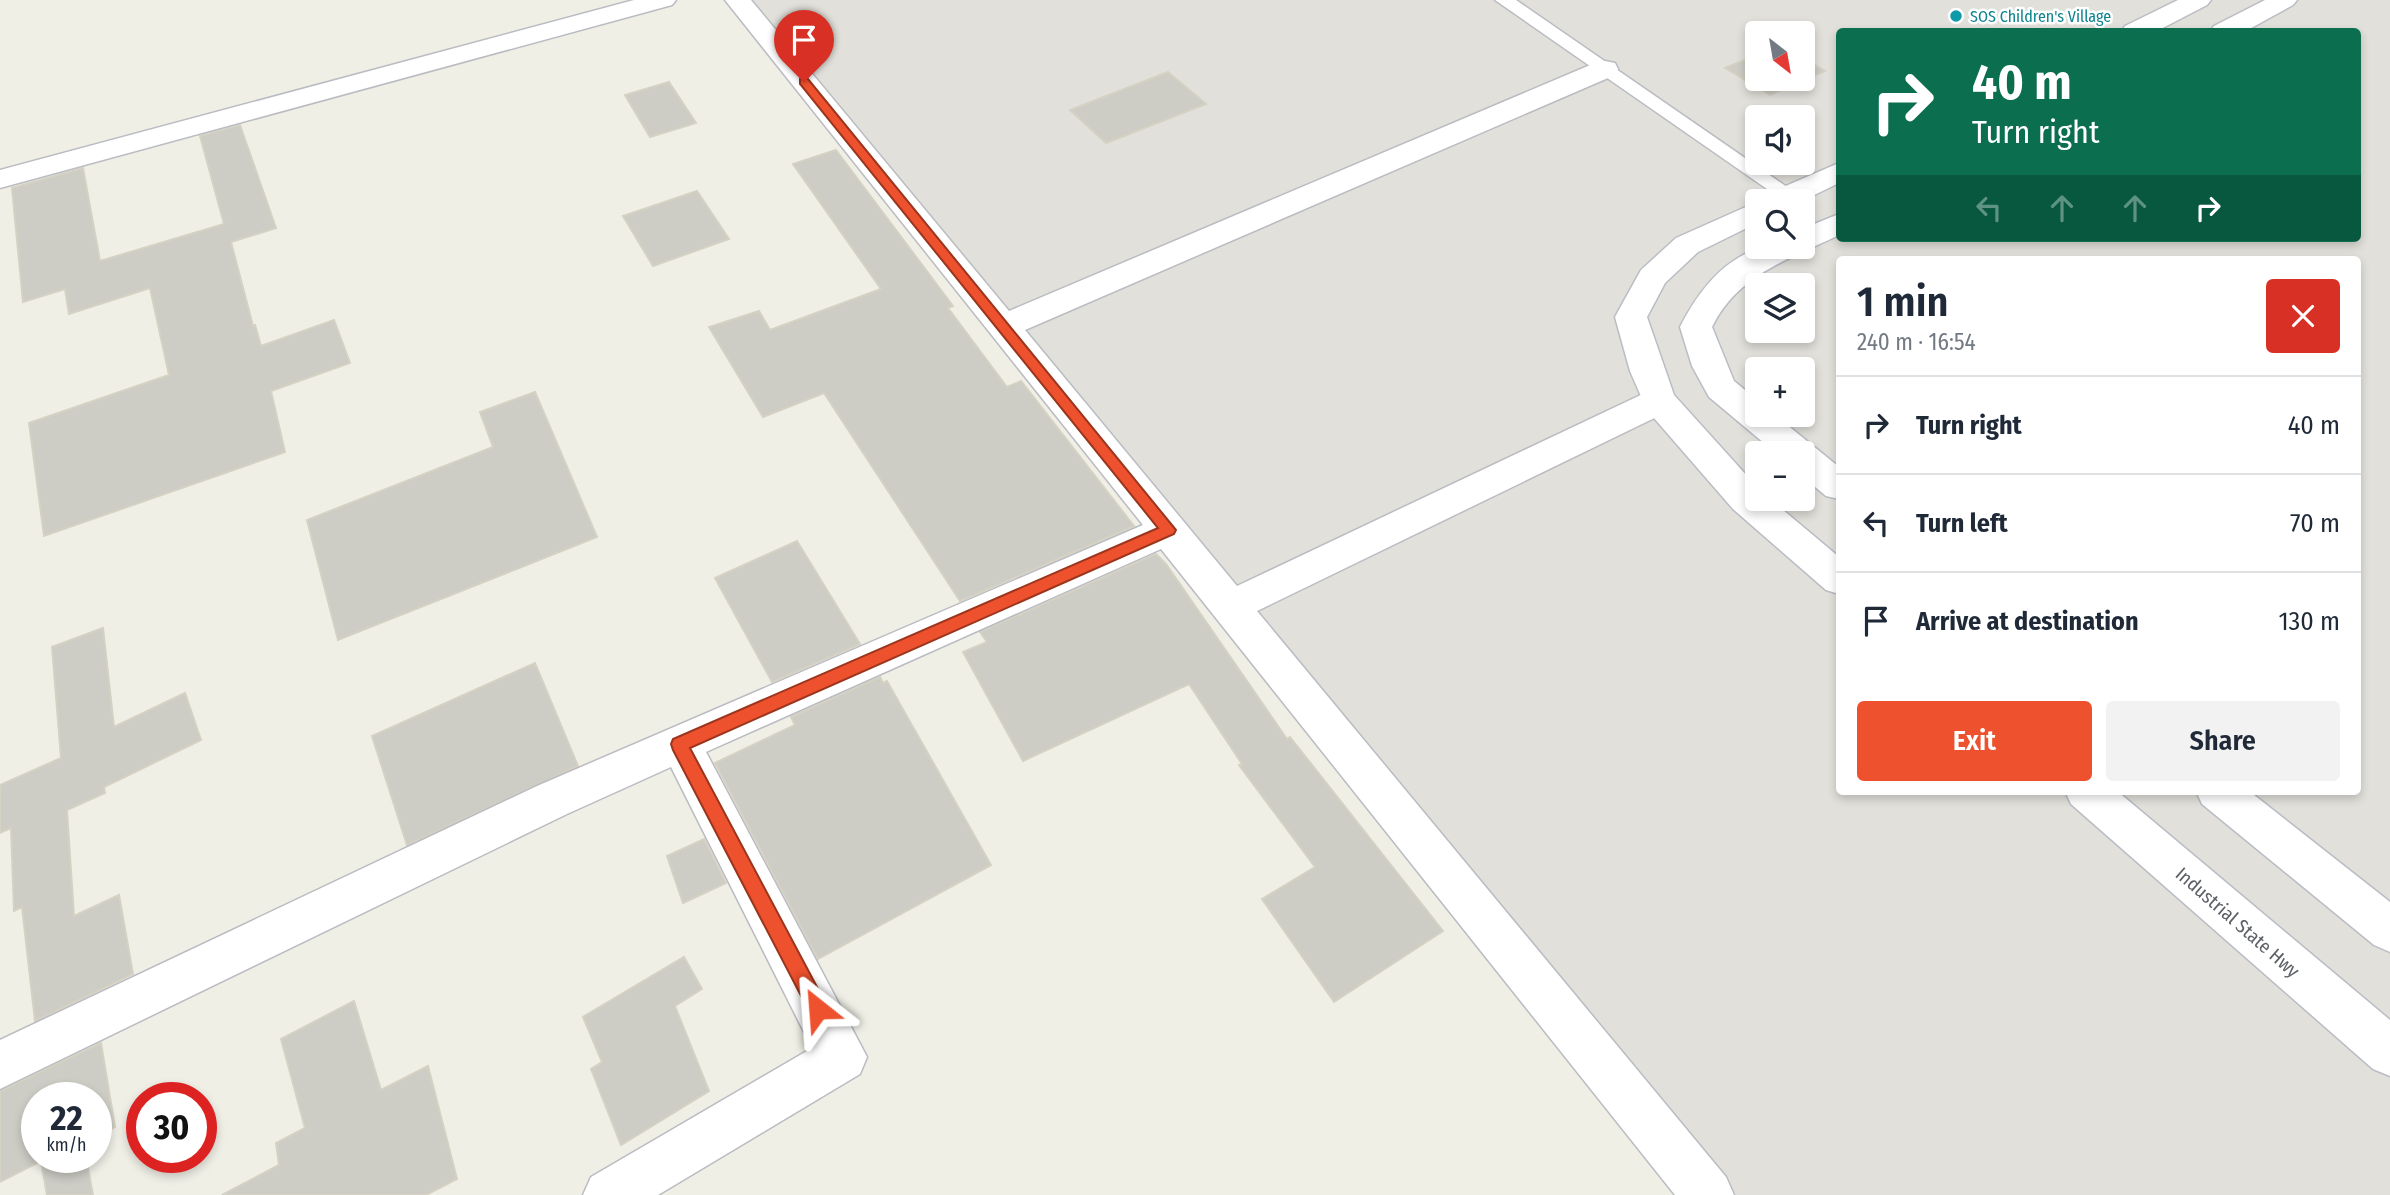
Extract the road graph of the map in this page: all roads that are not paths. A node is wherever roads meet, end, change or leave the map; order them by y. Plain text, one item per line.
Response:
1 (663, 0) edge
2 (738, 0) edge
3 (1504, 0) edge
4 (2198, 0) edge
5 (2284, 0) edge
6 (2142, 28) edge
7 (2230, 28) edge
8 (1605, 69) junction
9 (1836, 173) edge
10 (0, 179) edge
11 (1772, 189) edge
12 (1803, 189) edge
13 (1745, 217) edge
14 (1836, 224) edge
15 (1815, 235) edge
16 (1766, 259) edge
17 (1002, 327) junction
18 (1660, 401) junction
19 (1784, 441) edge
20 (1815, 466) edge
21 (1836, 484) edge
22 (1168, 530) junction
23 (1836, 576) edge
24 (1231, 606) junction
25 (680, 744) junction
26 (2091, 795) edge
27 (2222, 795) edge
28 (2390, 930) edge
29 (2390, 1052) edge
30 (0, 1065) edge
31 (609, 1195) edge
32 (1709, 1195) edge

1 - 10 street
2 - 17 street
3 - 8 lane
4 - 6 street
5 - 7 street
8 - 11 lane
8 - 17 street
9 - 12 street
13 - 18 street
14 - 15 street
16 - 19 street
17 - 22 street
18 - 23 street
18 - 24 street
20 - 21 street
22 - 24 street
22 - 25 street
24 - 32 street
25 - 30 street
25 - 31 street
26 - 29 street, Industrial State Hwy
27 - 28 street

